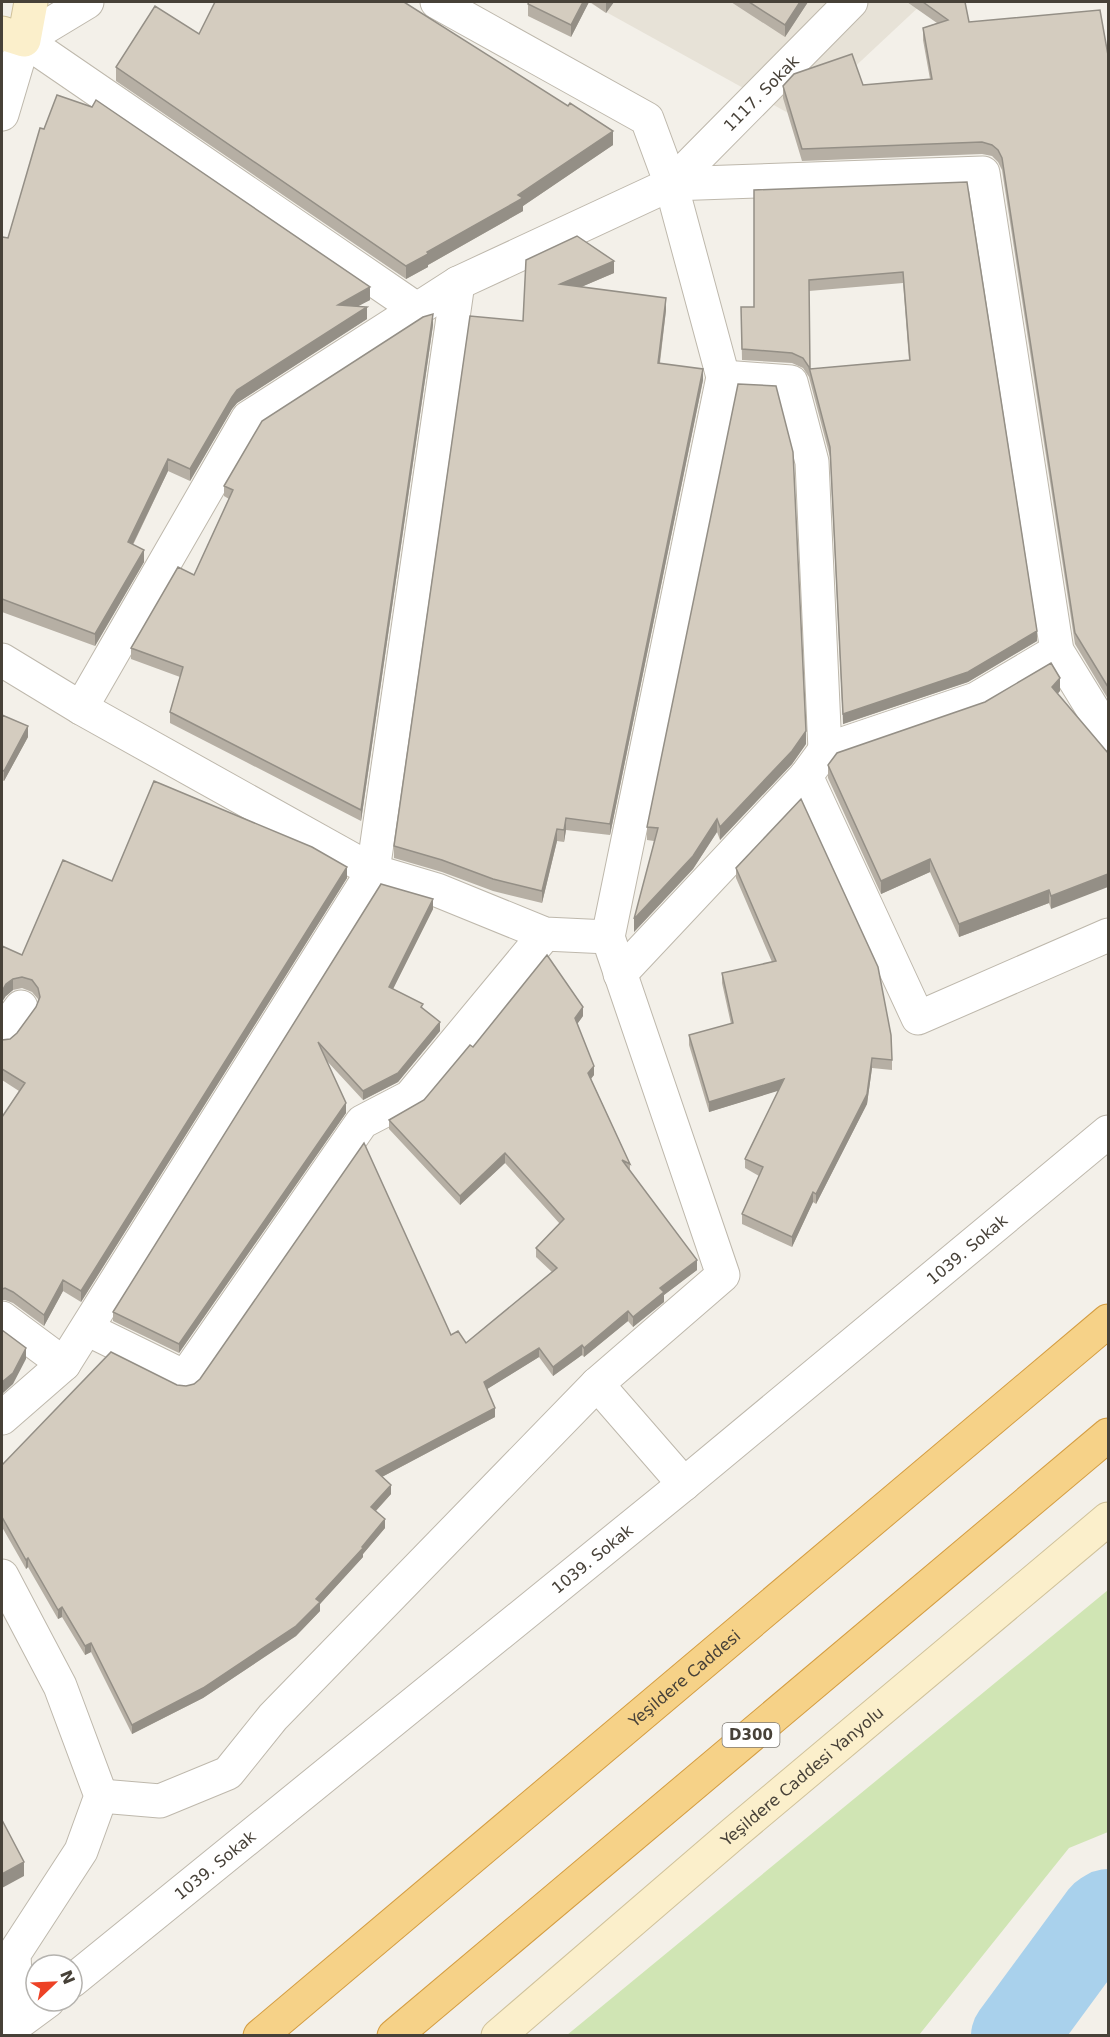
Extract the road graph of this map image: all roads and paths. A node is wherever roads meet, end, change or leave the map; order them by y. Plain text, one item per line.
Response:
1 (31, 2) edge
2 (87, 2) edge
3 (438, 2) edge
4 (851, 2) edge
5 (13, 37) edge
6 (2, 114) edge
7 (671, 184) junction
8 (458, 283) junction
9 (418, 310) junction
10 (723, 377) junction
11 (1057, 651) junction
12 (2, 660) edge
13 (81, 708) junction
14 (1108, 734) edge
15 (816, 763) junction
16 (374, 872) junction
17 (545, 934) junction
18 (1108, 935) edge
19 (608, 937) junction
20 (620, 974) junction
21 (21, 1007) dead end
22 (2, 1033) edge
23 (1108, 1132) edge
24 (2, 1318) edge
25 (1108, 1321) edge
26 (87, 1329) junction
27 (64, 1364) junction
28 (597, 1384) junction
29 (2, 1418) edge
30 (1108, 1435) edge
31 (684, 1484) junction
32 (1108, 1519) edge
33 (2, 1576) edge
34 (101, 1796) junction
35 (8, 1959) edge
36 (84, 1971) edge
37 (32, 2013) edge
38 (9, 2030) edge
39 (260, 2036) edge
40 (394, 2036) edge
41 (498, 2036) edge

1 - 5 main road
2 - 5 street
3 - 7 street
4 - 7 street, 1117. Sokak
5 - 6 street
5 - 9 street
7 - 8 street
7 - 10 street
7 - 11 street
8 - 9 street
8 - 16 street
9 - 13 street
10 - 15 street
10 - 19 street
11 - 14 street
11 - 15 street
12 - 13 street
13 - 16 street
15 - 18 street
15 - 20 street
16 - 17 street
16 - 26 street
17 - 19 street
17 - 26 street
19 - 20 street
20 - 28 street
21 - 22 street
23 - 31 street, 1039. Sokak
24 - 27 street
25 - 39 highway, Yeşildere Caddesi
26 - 27 street
27 - 29 street
28 - 31 street
28 - 34 street
30 - 40 highway, D300
31 - 36 street, 1039. Sokak
32 - 41 main road, Yeşildere Caddesi Yanyolu
33 - 34 street
34 - 35 street
35 - 38 street
37 - 38 street

